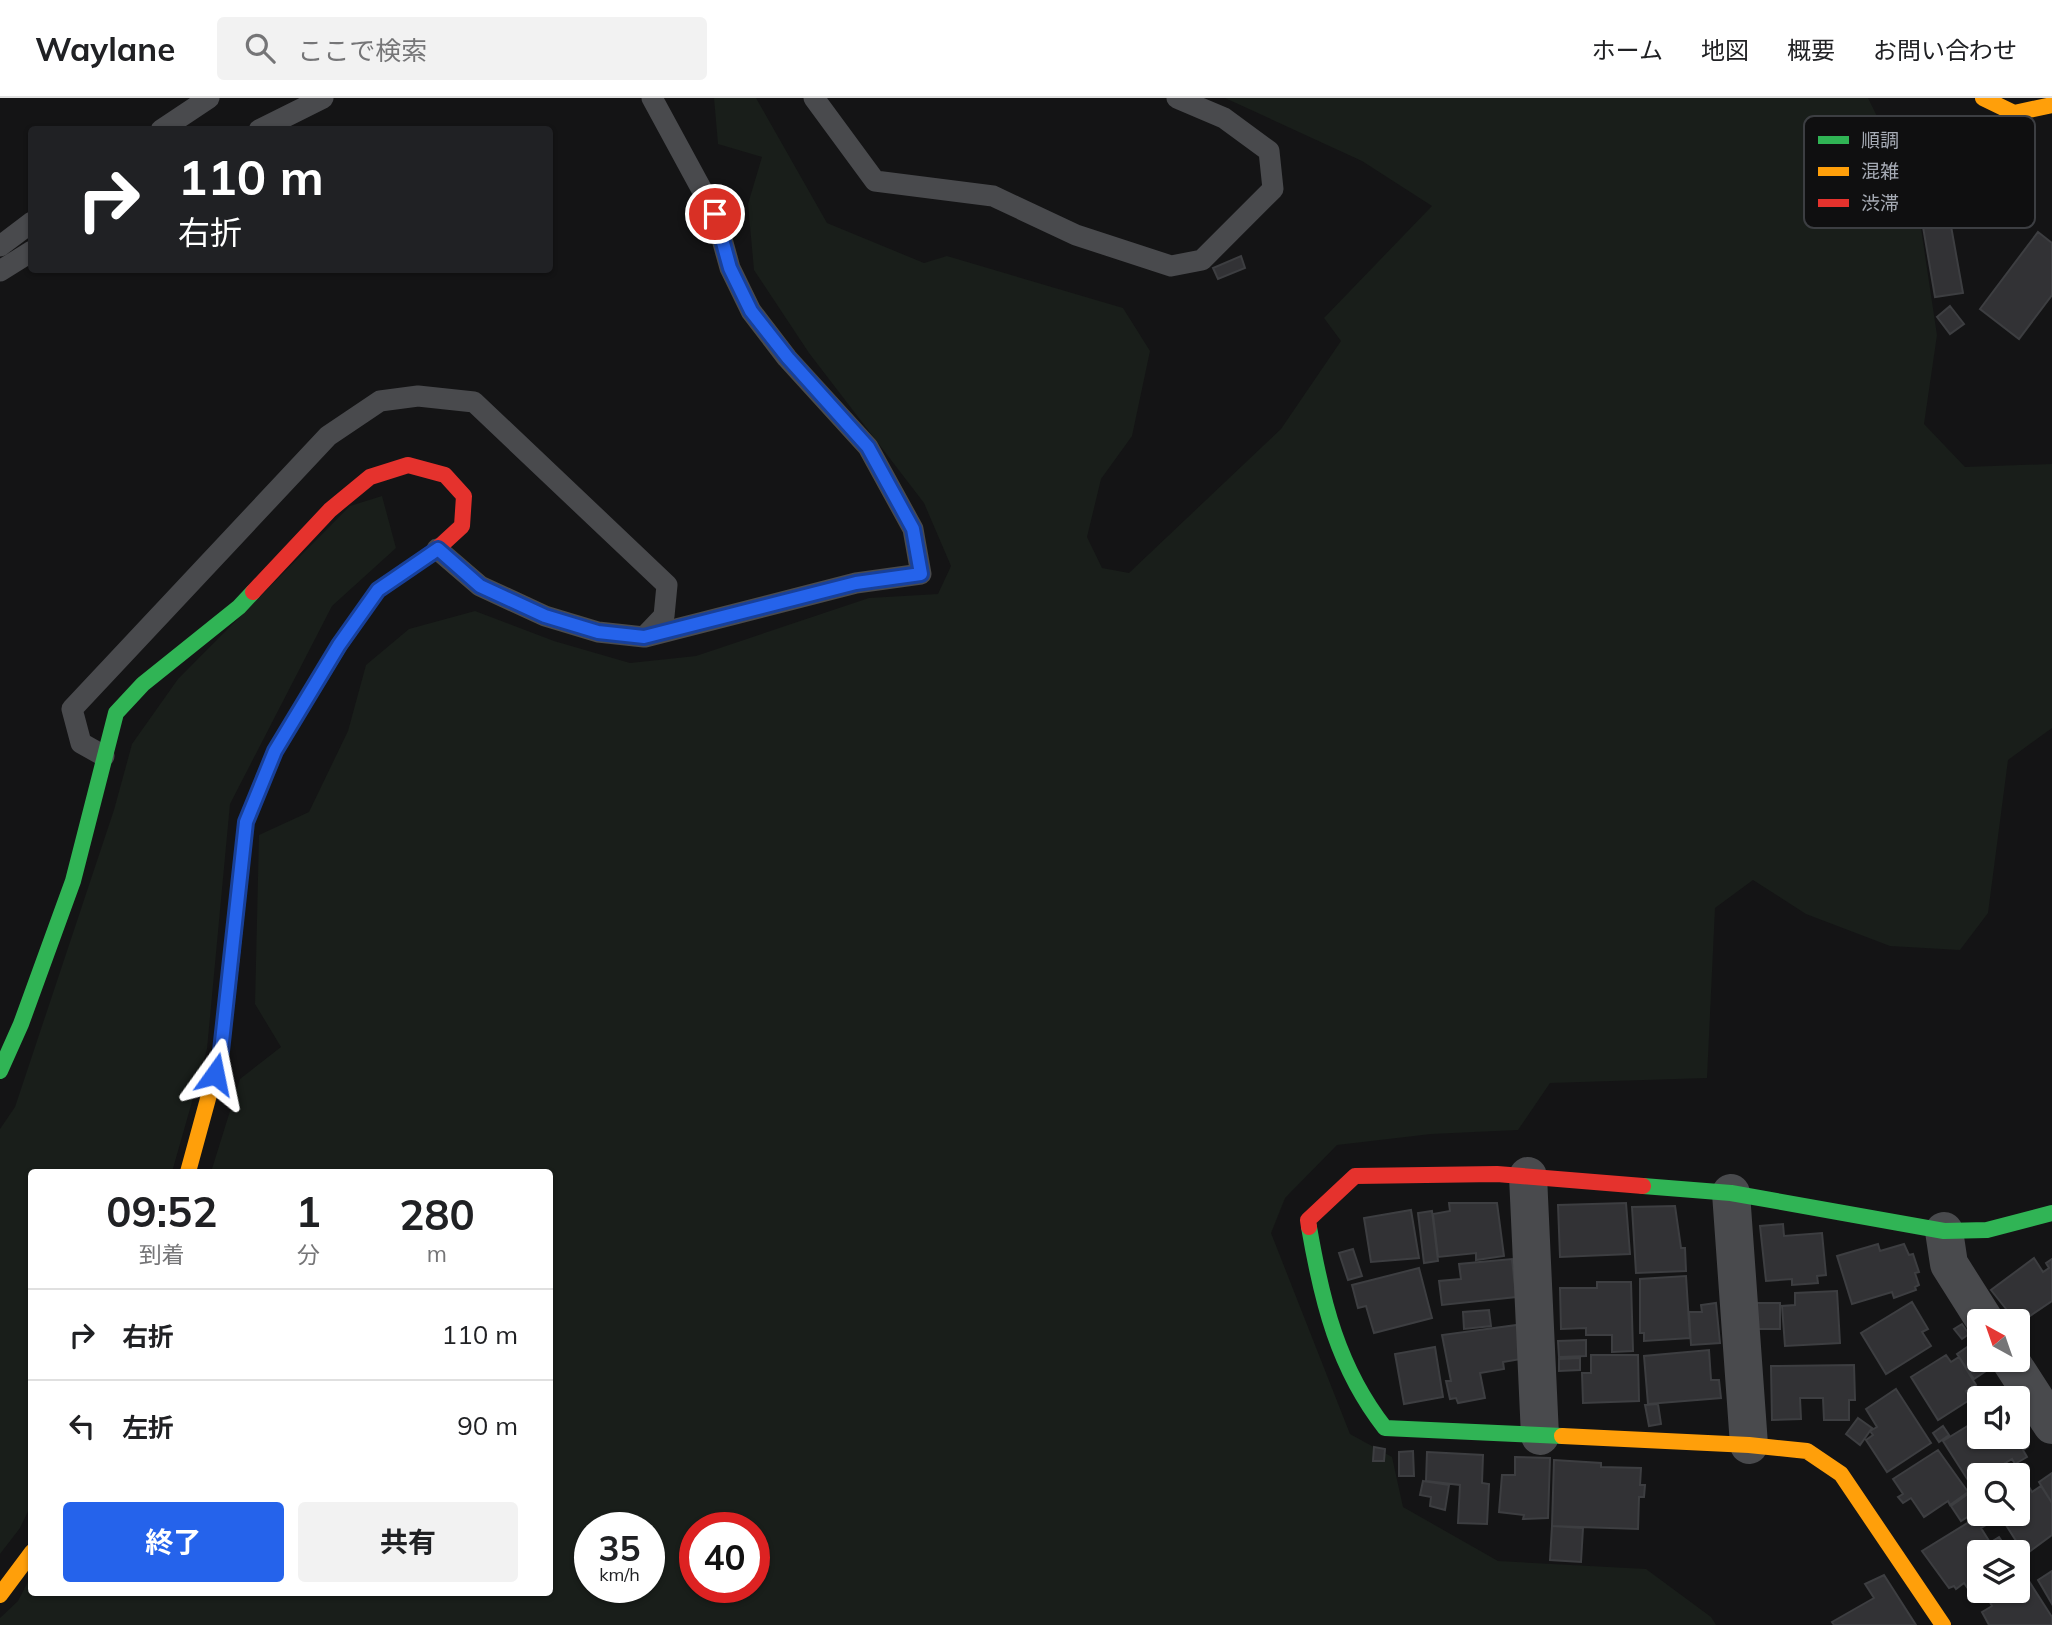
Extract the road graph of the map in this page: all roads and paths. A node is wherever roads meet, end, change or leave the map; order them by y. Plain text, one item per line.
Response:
1 (209, 98) edge
2 (323, 98) edge
3 (652, 98) edge
4 (814, 98) edge
5 (1177, 98) edge
6 (1983, 98) edge
7 (2052, 105) edge
8 (167, 126) edge
9 (266, 126) edge
10 (28, 225) edge
11 (0, 246) edge
12 (28, 254) edge
13 (0, 271) edge
14 (438, 549) junction
15 (644, 637) junction
16 (104, 756) junction
17 (0, 1071) edge
18 (189, 1169) edge
19 (1528, 1176) junction
20 (1731, 1193) junction
21 (2052, 1213) edge
22 (1944, 1231) junction
23 (1977, 1309) edge
24 (2018, 1372) edge
25 (2052, 1425) edge
26 (1540, 1436) junction
27 (1749, 1445) junction
28 (28, 1557) edge
29 (0, 1595) edge
30 (1943, 1625) edge

1 - 8 lane
2 - 9 lane
3 - 15 lane
4 - 5 lane
6 - 7 street
10 - 11 lane
12 - 13 lane
14 - 15 lane
14 - 16 street
14 - 18 street
15 - 16 lane
16 - 17 street
19 - 20 street
19 - 26 street
19 - 26 street
20 - 22 street
20 - 27 street
21 - 22 street
22 - 23 street
24 - 25 street
26 - 27 street
27 - 30 street
28 - 29 street

